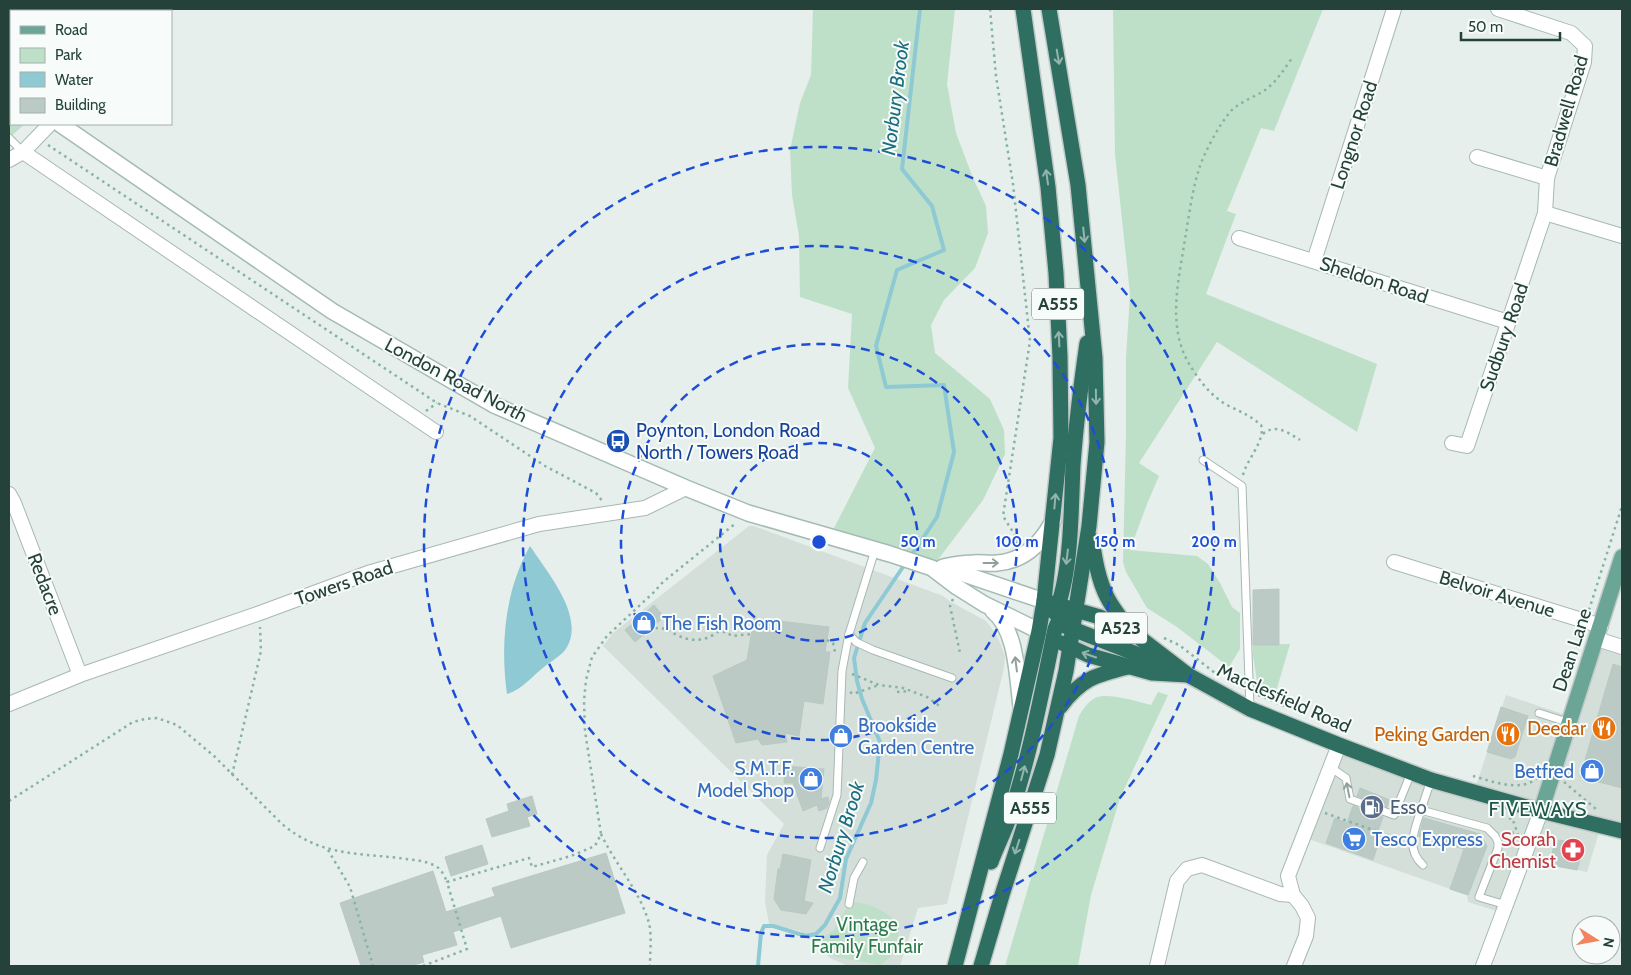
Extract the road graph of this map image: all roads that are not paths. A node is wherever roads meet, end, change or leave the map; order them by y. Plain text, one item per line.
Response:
1 (1023, 9) edge
2 (1049, 9) edge
3 (1394, 9) edge
4 (1498, 9) edge
5 (49, 125) edge
6 (61, 125) edge
7 (9, 138) edge
8 (23, 152) junction
9 (1477, 157) dead end
10 (9, 160) edge
11 (1547, 178) junction
12 (1546, 213) junction
13 (1622, 236) edge
14 (1239, 238) dead end
15 (1314, 261) junction
16 (1091, 317) junction
17 (1508, 322) junction
18 (436, 432) dead end
19 (1452, 443) dead end
20 (1203, 460) dead end
21 (686, 488) junction
22 (9, 494) edge
23 (1053, 521) junction
24 (1089, 526) junction
25 (876, 550) junction
26 (1622, 557) edge
27 (1394, 562) dead end
28 (932, 566) junction
29 (984, 604) junction
30 (1076, 610) junction
31 (1053, 612) junction
32 (1039, 630) junction
33 (1073, 630) junction
34 (1132, 632) junction
35 (1599, 632) junction
36 (849, 634) junction
37 (1054, 638) junction
38 (1622, 647) edge
39 (1070, 648) junction
40 (1130, 667) junction
41 (80, 675) junction
42 (1181, 675) junction
43 (952, 678) dead end
44 (9, 704) edge
45 (1250, 708) junction
46 (1058, 709) junction
47 (1021, 713) junction
48 (1539, 713) dead end
49 (1570, 723) junction
50 (1339, 745) junction
51 (1330, 767) junction
52 (1411, 773) junction
53 (1431, 780) junction
54 (1421, 810) junction
55 (1541, 812) junction
56 (1622, 831) edge
57 (820, 848) dead end
58 (863, 862) dead end
59 (1423, 865) dead end
60 (1293, 895) junction
61 (848, 904) dead end
62 (1506, 905) junction
63 (968, 916) junction
64 (955, 966) edge
65 (981, 966) edge
66 (1157, 966) edge
67 (1294, 966) edge
68 (1483, 966) edge

23 -> 1 highway, A555
2 -> 16 highway, A555
3 - 15 street, Longnor Road
4 - 11 street, Bradwell Road
5 - 8 street
6 - 21 main road, London Road North
7 - 8 lane
8 - 10 street
8 - 18 street
9 - 11 street
11 - 12 street, Bradwell Road
12 - 13 street
12 - 17 street, Sudbury Road
14 - 15 street, Sheldon Road
15 - 17 street, Sheldon Road
16 -> 24 highway, A555
16 -> 31 highway
17 - 19 street, Sudbury Road
20 - 45 lane
21 - 25 main road, London Road North
21 - 41 street, Towers Road
22 - 41 street, Redacre
28 -> 23 main road
23 - 31 highway, A555
24 - 30 highway, A555
24 - 34 highway
25 - 28 main road, London Road North
25 - 36 lane
26 - 35 main road, Dean Lane
27 - 35 street, Belvoir Avenue
28 - 29 main road, Macclesfield Road
28 - 31 main road, Macclesfield Road
29 - 32 main road, Macclesfield Road
47 -> 29 main road
30 - 31 highway, Macclesfield Road / A523
30 - 33 highway, A555
30 - 34 highway, Macclesfield Road / A523
31 - 32 highway, A555
31 - 33 highway
31 - 37 highway
32 - 37 highway, Macclesfield Road / A523
32 - 47 highway, A555
33 - 39 highway, A555
33 - 42 highway
34 - 42 highway, Macclesfield Road / A523
35 - 38 street, Belvoir Avenue
35 - 49 main road, Dean Lane
36 - 43 lane
36 - 57 lane
37 - 39 highway, Macclesfield Road / A523
63 -> 37 highway
40 -> 39 highway, Macclesfield Road / A523
39 - 46 highway, A555
40 - 42 highway, Macclesfield Road / A523
40 - 46 highway
41 - 44 street, Towers Road
42 - 45 highway, Macclesfield Road / A523
45 - 50 highway, Macclesfield Road / A523
46 -> 65 highway, A555
47 - 63 highway, A555
48 - 49 lane
49 - 55 main road, Dean Lane
50 - 51 street
50 - 52 highway, Macclesfield Road / A523
52 -> 51 lane
51 - 60 street
52 - 53 highway, Macclesfield Road / A523
53 - 54 lane
53 - 55 highway, Macclesfield Road / A523
54 - 59 lane
54 - 62 lane
55 - 56 highway, Macclesfield Road / A523
55 - 62 street
58 - 61 lane
60 - 66 street
60 - 67 street
62 - 68 street
63 - 64 highway, A555

